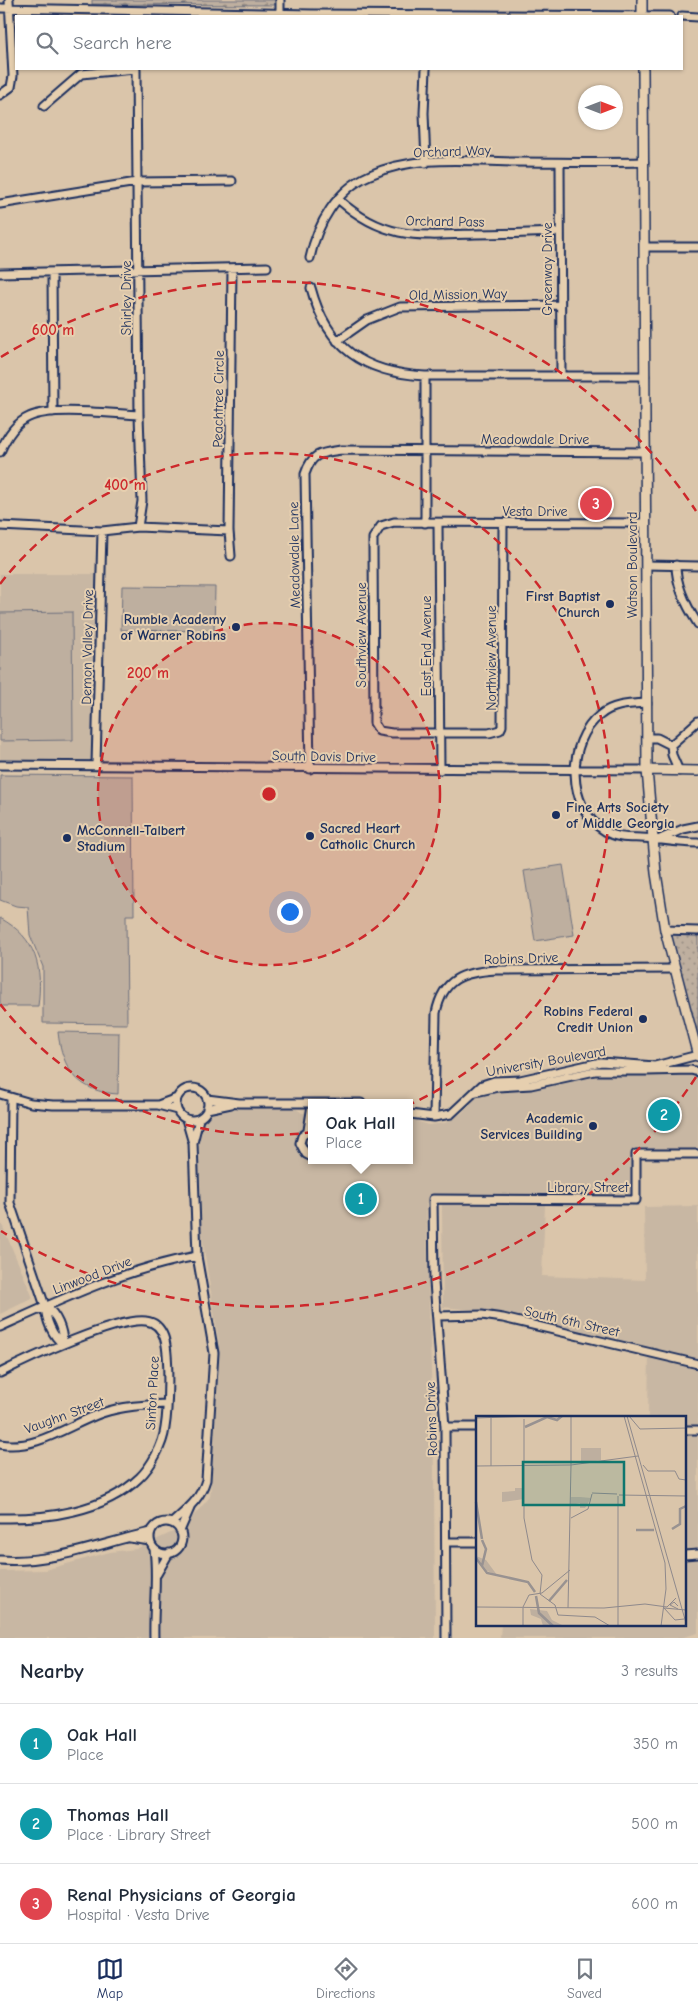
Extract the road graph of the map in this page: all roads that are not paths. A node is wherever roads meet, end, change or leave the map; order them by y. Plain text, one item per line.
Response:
1 (280, 0) edge
2 (642, 0) edge
3 (9, 4) edge
4 (0, 8) edge
5 (135, 13) edge
6 (280, 13) junction
7 (312, 15) edge
8 (642, 15) edge
9 (683, 16) edge
10 (698, 17) edge
11 (125, 70) edge
12 (136, 70) edge
13 (426, 70) edge
14 (642, 70) edge
15 (0, 95) edge
16 (44, 106) dead end
17 (560, 162) junction
18 (644, 162) junction
19 (426, 163) junction
20 (232, 181) dead end
21 (137, 182) junction
22 (339, 200) junction
23 (0, 204) edge
24 (560, 232) junction
25 (644, 247) junction
26 (698, 247) edge
27 (310, 258) dead end
28 (267, 267) dead end
29 (232, 268) junction
30 (139, 270) junction
31 (0, 272) edge
32 (52, 273) junction
33 (311, 288) dead end
34 (559, 305) junction
35 (337, 341) junction
36 (561, 375) junction
37 (425, 376) junction
38 (645, 376) junction
39 (53, 412) junction
40 (139, 415) junction
41 (425, 451) junction
42 (0, 452) edge
43 (645, 452) junction
44 (425, 523) junction
45 (438, 523) junction
46 (503, 523) junction
47 (645, 523) junction
48 (0, 526) edge
49 (138, 528) junction
50 (102, 530) junction
51 (229, 531) junction
52 (231, 556) dead end
53 (676, 565) junction
54 (646, 566) junction
55 (698, 566) edge
56 (698, 624) edge
57 (647, 702) junction
58 (698, 721) edge
59 (439, 733) junction
60 (647, 738) junction
61 (671, 745) junction
62 (0, 765) edge
63 (96, 765) junction
64 (310, 769) junction
65 (440, 770) junction
66 (575, 770) junction
67 (647, 770) junction
68 (679, 771) junction
69 (698, 771) edge
70 (698, 826) edge
71 (655, 839) junction
72 (698, 843) edge
73 (665, 930) junction
74 (698, 931) edge
75 (675, 970) junction
76 (695, 1036) edge
77 (698, 1055) edge
78 (655, 1066) junction
79 (646, 1071) junction
80 (698, 1072) edge
81 (475, 1092) junction
82 (0, 1094) edge
83 (11, 1098) junction
84 (177, 1098) junction
85 (207, 1098) junction
86 (239, 1103) junction
87 (308, 1103) edge
88 (158, 1105) junction
89 (207, 1109) junction
90 (177, 1110) junction
91 (413, 1114) edge
92 (434, 1117) junction
93 (186, 1119) junction
94 (198, 1119) junction
95 (308, 1132) edge
96 (193, 1143) junction
97 (698, 1154) edge
98 (308, 1155) edge
99 (433, 1199) joint
100 (197, 1256) junction
101 (45, 1306) junction
102 (438, 1316) junction
103 (0, 1327) edge
104 (63, 1344) junction
105 (698, 1364) edge
106 (0, 1373) edge
107 (166, 1404) junction
108 (445, 1427) junction
109 (476, 1427) edge
110 (0, 1444) edge
111 (190, 1508) junction
112 (0, 1518) edge
113 (172, 1523) junction
114 (180, 1531) junction
115 (151, 1532) junction
116 (128, 1538) junction
117 (150, 1541) junction
118 (446, 1542) junction
119 (476, 1542) edge
120 (154, 1549) junction
121 (168, 1553) junction
122 (0, 1560) edge
123 (157, 1574) junction
124 (154, 1638) edge
125 (446, 1638) edge

1 - 6 street
2 - 8 main road
3 - 4 street
3 - 5 street
3 - 15 street
5 - 6 street
6 - 7 street
9 - 10 street
11 - 16 street
12 - 21 street, Shirley Drive
13 - 19 street
14 - 18 main road, Watson Boulevard
17 - 18 street, Orchard Way
17 - 19 street, Orchard Way
17 - 24 street, Greenway Drive
18 - 25 main road, Watson Boulevard
19 - 22 street, Orchard Way
20 - 21 street
21 - 23 street
21 - 30 street, Shirley Drive
22 - 24 street, Orchard Pass
22 - 27 street, Orchard Way
24 - 34 street, Greenway Drive
25 - 26 street
25 - 38 main road, Watson Boulevard
28 - 29 street
29 - 30 street
29 - 51 street, Peachtree Circle
30 - 32 street
30 - 40 street, Shirley Drive
31 - 32 street
32 - 39 street
33 - 35 street
34 - 35 street, Old Mission Way
34 - 36 street, Greenway Drive
35 - 37 street
36 - 37 street
36 - 38 street
37 - 41 street
38 - 43 main road, Watson Boulevard
39 - 40 street
39 - 42 street
40 - 49 street, Shirley Drive
41 - 43 street, Meadowdale Drive
41 - 44 street
41 - 64 street, Meadowdale Lane
43 - 47 main road, Watson Boulevard
44 - 45 street, Vesta Drive
44 - 59 street, Southview Avenue
45 - 46 street, Vesta Drive
45 - 59 street, East End Avenue
46 - 47 street, Vesta Drive
46 - 59 street, Northview Avenue
47 - 54 main road, Watson Boulevard
48 - 50 street
49 - 50 street
49 - 51 street
50 - 63 street, Demon Valley Drive
51 - 52 street, Peachtree Circle
53 - 54 street
53 - 55 street
53 - 56 street
54 - 57 main road, Watson Boulevard
57 - 60 main road, Watson Boulevard
57 - 66 street
58 - 61 street
59 - 65 street, East End Avenue
60 - 61 street
60 - 67 main road, Watson Boulevard
61 - 68 street
62 - 63 street, South Davis Drive
63 - 64 street, South Davis Drive
64 - 65 street, South Davis Drive
65 - 66 street, South Davis Drive
66 - 67 street, South Davis Drive
66 - 71 street
67 - 68 main road
67 - 71 main road, Watson Boulevard
68 - 69 main road
70 - 71 street
71 - 72 street
71 - 73 main road, Watson Boulevard
73 - 74 street
73 - 75 main road, Watson Boulevard
75 - 76 main road, Watson Boulevard
75 - 92 street, Robins Drive
76 - 77 main road, Watson Boulevard
77 - 78 street, University Boulevard
78 - 79 street, University Boulevard
78 - 81 street, University Boulevard
79 - 80 street, University Boulevard
79 - 81 street, University Boulevard
81 - 92 street, University Boulevard
82 - 83 street
83 - 88 street
83 - 101 street
84 - 85 street
84 - 88 street
84 - 90 street
85 - 86 street
85 - 89 street
86 - 87 street
86 - 89 street
88 - 90 street
89 - 94 street
90 - 93 street
91 - 92 street, University Boulevard
93 - 94 street
93 - 96 street
94 - 96 street
95 - 98 street
96 - 100 street
97 - 99 street, Library Street
99 - 102 street, Robins Drive
100 - 101 street, Linwood Drive
100 - 111 street
101 - 103 street, Linwood Drive
101 - 104 street
102 - 105 street, South 6th Street
102 - 108 street, Robins Drive
104 - 106 street, Sinton Place
104 - 107 street, Sinton Place
107 - 110 street, Vaughn Street
107 - 112 street, Sinton Place
108 - 109 street
108 - 118 street, Robins Drive
111 - 113 street
111 - 114 street
113 - 114 street
113 - 115 street
114 - 121 street
115 - 116 street
115 - 117 street
116 - 117 street
116 - 122 street
117 - 120 street
118 - 119 street
118 - 125 street, Robins Drive
120 - 121 street
120 - 123 street
121 - 123 street
123 - 124 street

